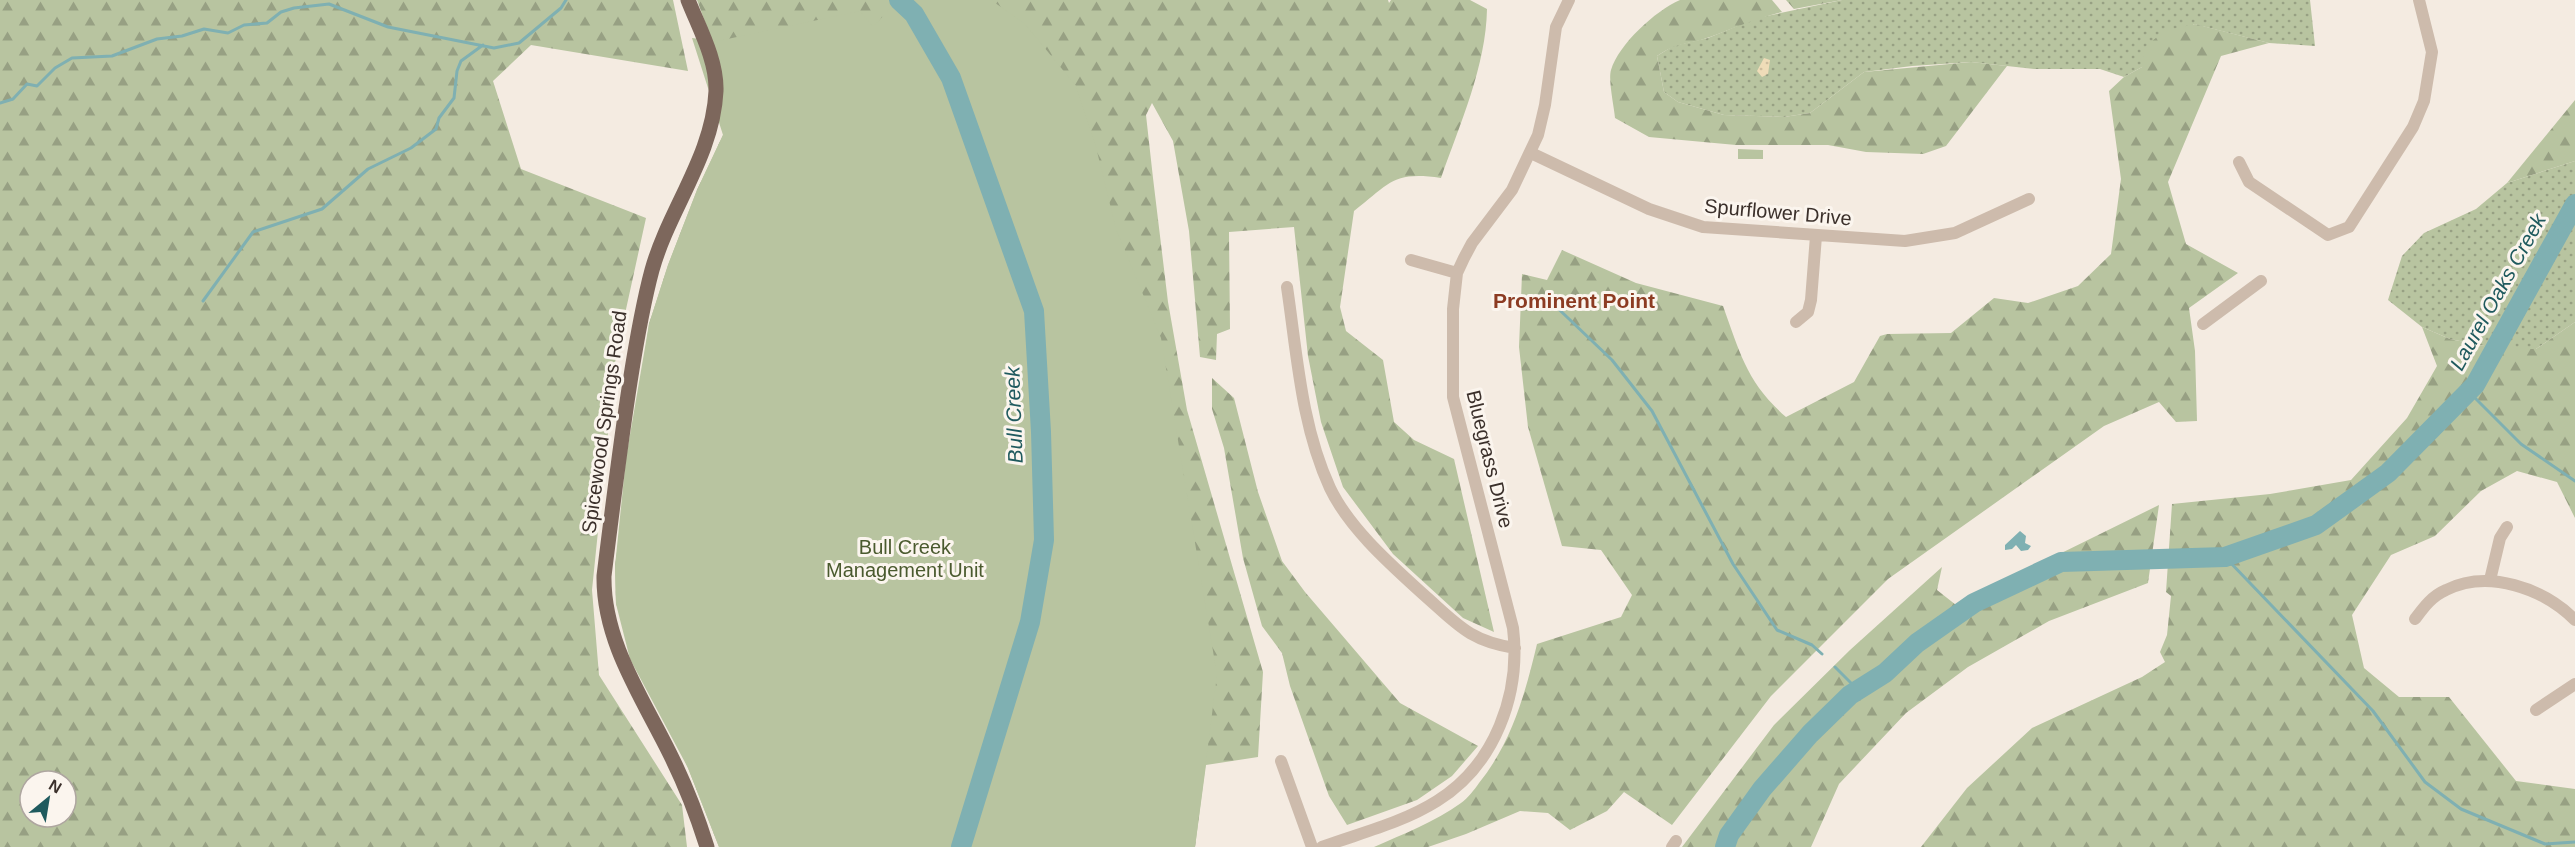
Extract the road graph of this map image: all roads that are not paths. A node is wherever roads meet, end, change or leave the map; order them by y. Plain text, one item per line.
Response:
1 (688, 0) edge
2 (1569, 0) edge
3 (2419, 0) edge
4 (1531, 153) junction
5 (2239, 162) dead end
6 (2029, 199) dead end
7 (1816, 236) junction
8 (1411, 260) dead end
9 (1457, 273) junction
10 (2261, 281) dead end
11 (1287, 287) dead end
12 (1796, 322) dead end
13 (2203, 324) dead end
14 (2507, 527) dead end
15 (2490, 580) junction
16 (2415, 619) dead end
17 (2575, 620) edge
18 (1515, 648) junction
19 (2575, 684) edge
20 (2536, 710) dead end
21 (1281, 760) dead end
22 (707, 847) edge
23 (1312, 847) edge
24 (1322, 847) edge

1 - 22 main road, Spicewood Springs Road
2 - 4 street, Bluegrass Drive
3 - 5 street
4 - 7 street, Spurflower Drive
4 - 9 street, Bluegrass Drive
6 - 7 street, Spurflower Drive
7 - 12 street
8 - 9 street
9 - 18 street, Bluegrass Drive
10 - 13 street
11 - 18 street
14 - 15 street
15 - 16 street
15 - 17 street
18 - 24 street, Bluegrass Drive
19 - 20 street
21 - 23 street

